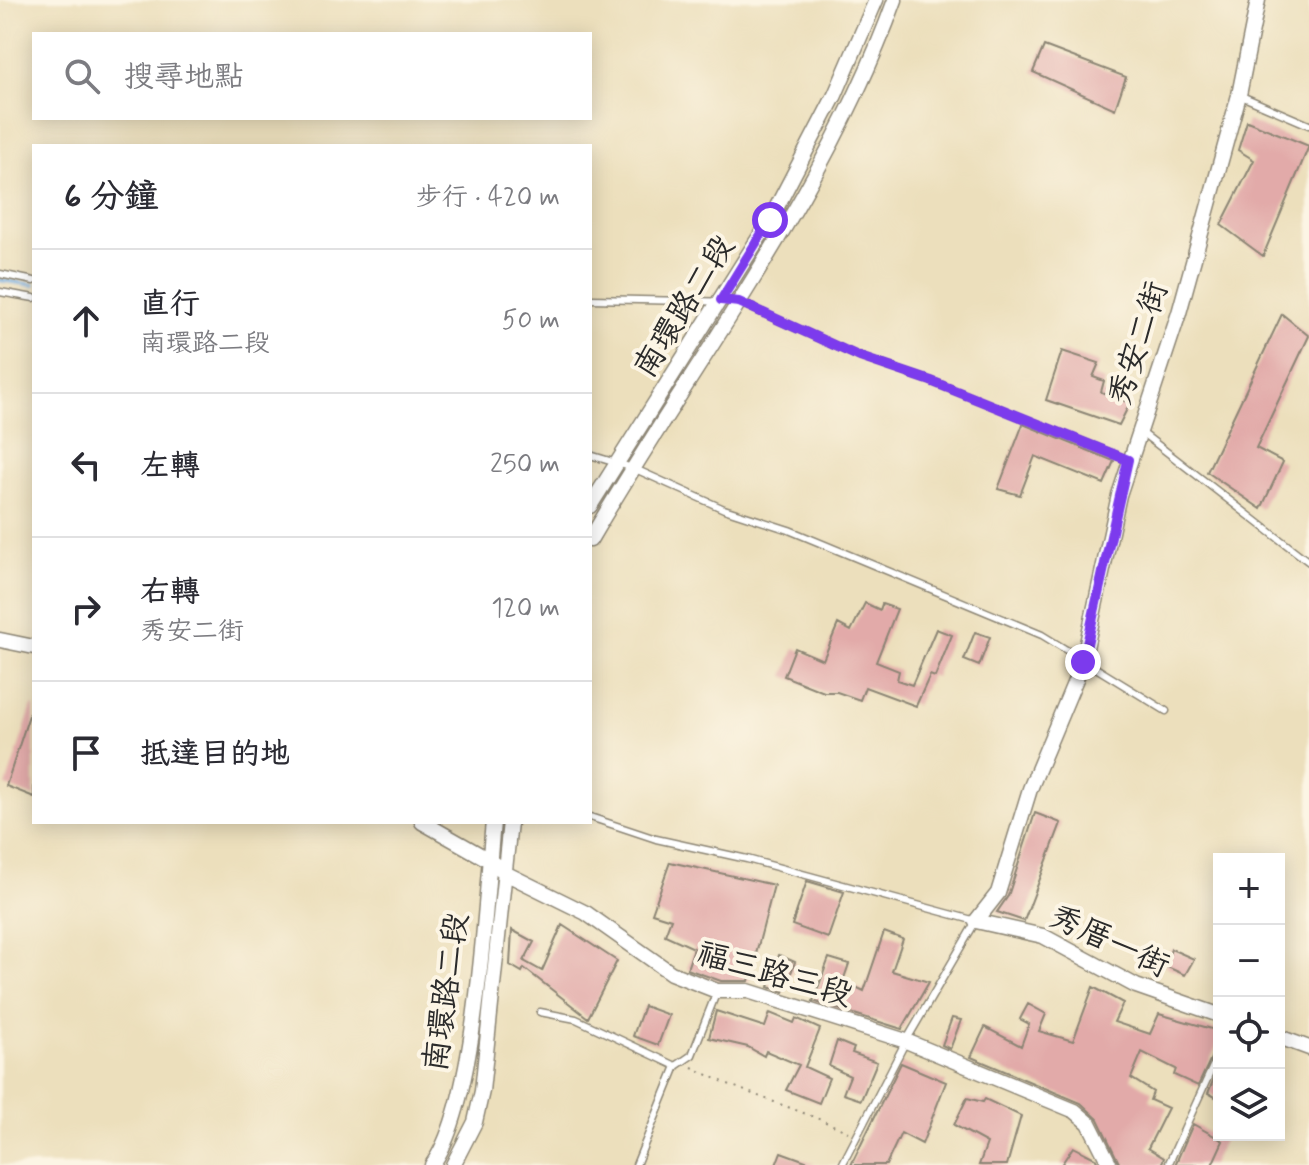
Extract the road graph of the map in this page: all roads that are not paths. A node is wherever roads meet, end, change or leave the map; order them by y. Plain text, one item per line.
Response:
1 (876, 0) edge
2 (895, 0) edge
3 (1258, 0) edge
4 (1239, 95) junction
5 (1309, 125) edge
6 (0, 274) edge
7 (32, 281) edge
8 (0, 292) edge
9 (32, 298) edge
10 (592, 299) edge
11 (721, 300) junction
12 (739, 302) junction
13 (1138, 431) junction
14 (592, 456) edge
15 (1128, 460) junction
16 (616, 462) junction
17 (633, 468) junction
18 (592, 503) edge
19 (592, 537) edge
20 (1309, 562) edge
21 (0, 640) edge
22 (32, 647) edge
23 (1083, 662) junction
24 (1166, 711) dead end
25 (592, 818) edge
26 (426, 824) edge
27 (493, 824) edge
28 (510, 824) edge
29 (489, 860) junction
30 (507, 874) junction
31 (976, 921) junction
32 (717, 991) junction
33 (540, 1012) dead end
34 (1213, 1013) edge
35 (1285, 1039) edge
36 (906, 1041) junction
37 (1309, 1048) edge
38 (676, 1066) junction
39 (1213, 1066) edge
40 (432, 1165) edge
41 (453, 1165) edge
42 (636, 1165) edge
43 (842, 1165) edge
44 (1110, 1165) edge
45 (1168, 1165) edge

1 - 11 street, 南環路二段
2 - 12 street, 南環路二段
3 - 4 street, 秀安二街
4 - 5 lane
4 - 13 street, 秀安二街
6 - 7 lane
8 - 9 lane
10 - 11 lane
11 - 12 lane
11 - 16 street, 南環路二段
12 - 15 lane
12 - 17 street, 南環路二段
13 - 15 street, 秀安二街
13 - 20 lane
14 - 16 lane
15 - 23 street, 秀安二街
16 - 17 lane
16 - 18 street, 南環路二段
17 - 19 street, 南環路二段
17 - 23 lane
21 - 22 street
23 - 24 lane
23 - 31 street, 秀安二街
25 - 31 lane
26 - 29 street, 福三路三段
27 - 29 street, 南環路二段
28 - 30 street, 南環路二段
29 - 30 street, 福三路三段
29 - 40 street, 南環路二段
30 - 32 street, 福三路三段
30 - 41 street, 南環路二段
31 - 34 street, 秀厝一街
31 - 36 lane
32 - 36 street, 福三路三段
32 - 38 lane
33 - 38 lane
35 - 37 street
36 - 43 lane
36 - 44 street, 福三路三段
38 - 42 lane
39 - 45 lane

